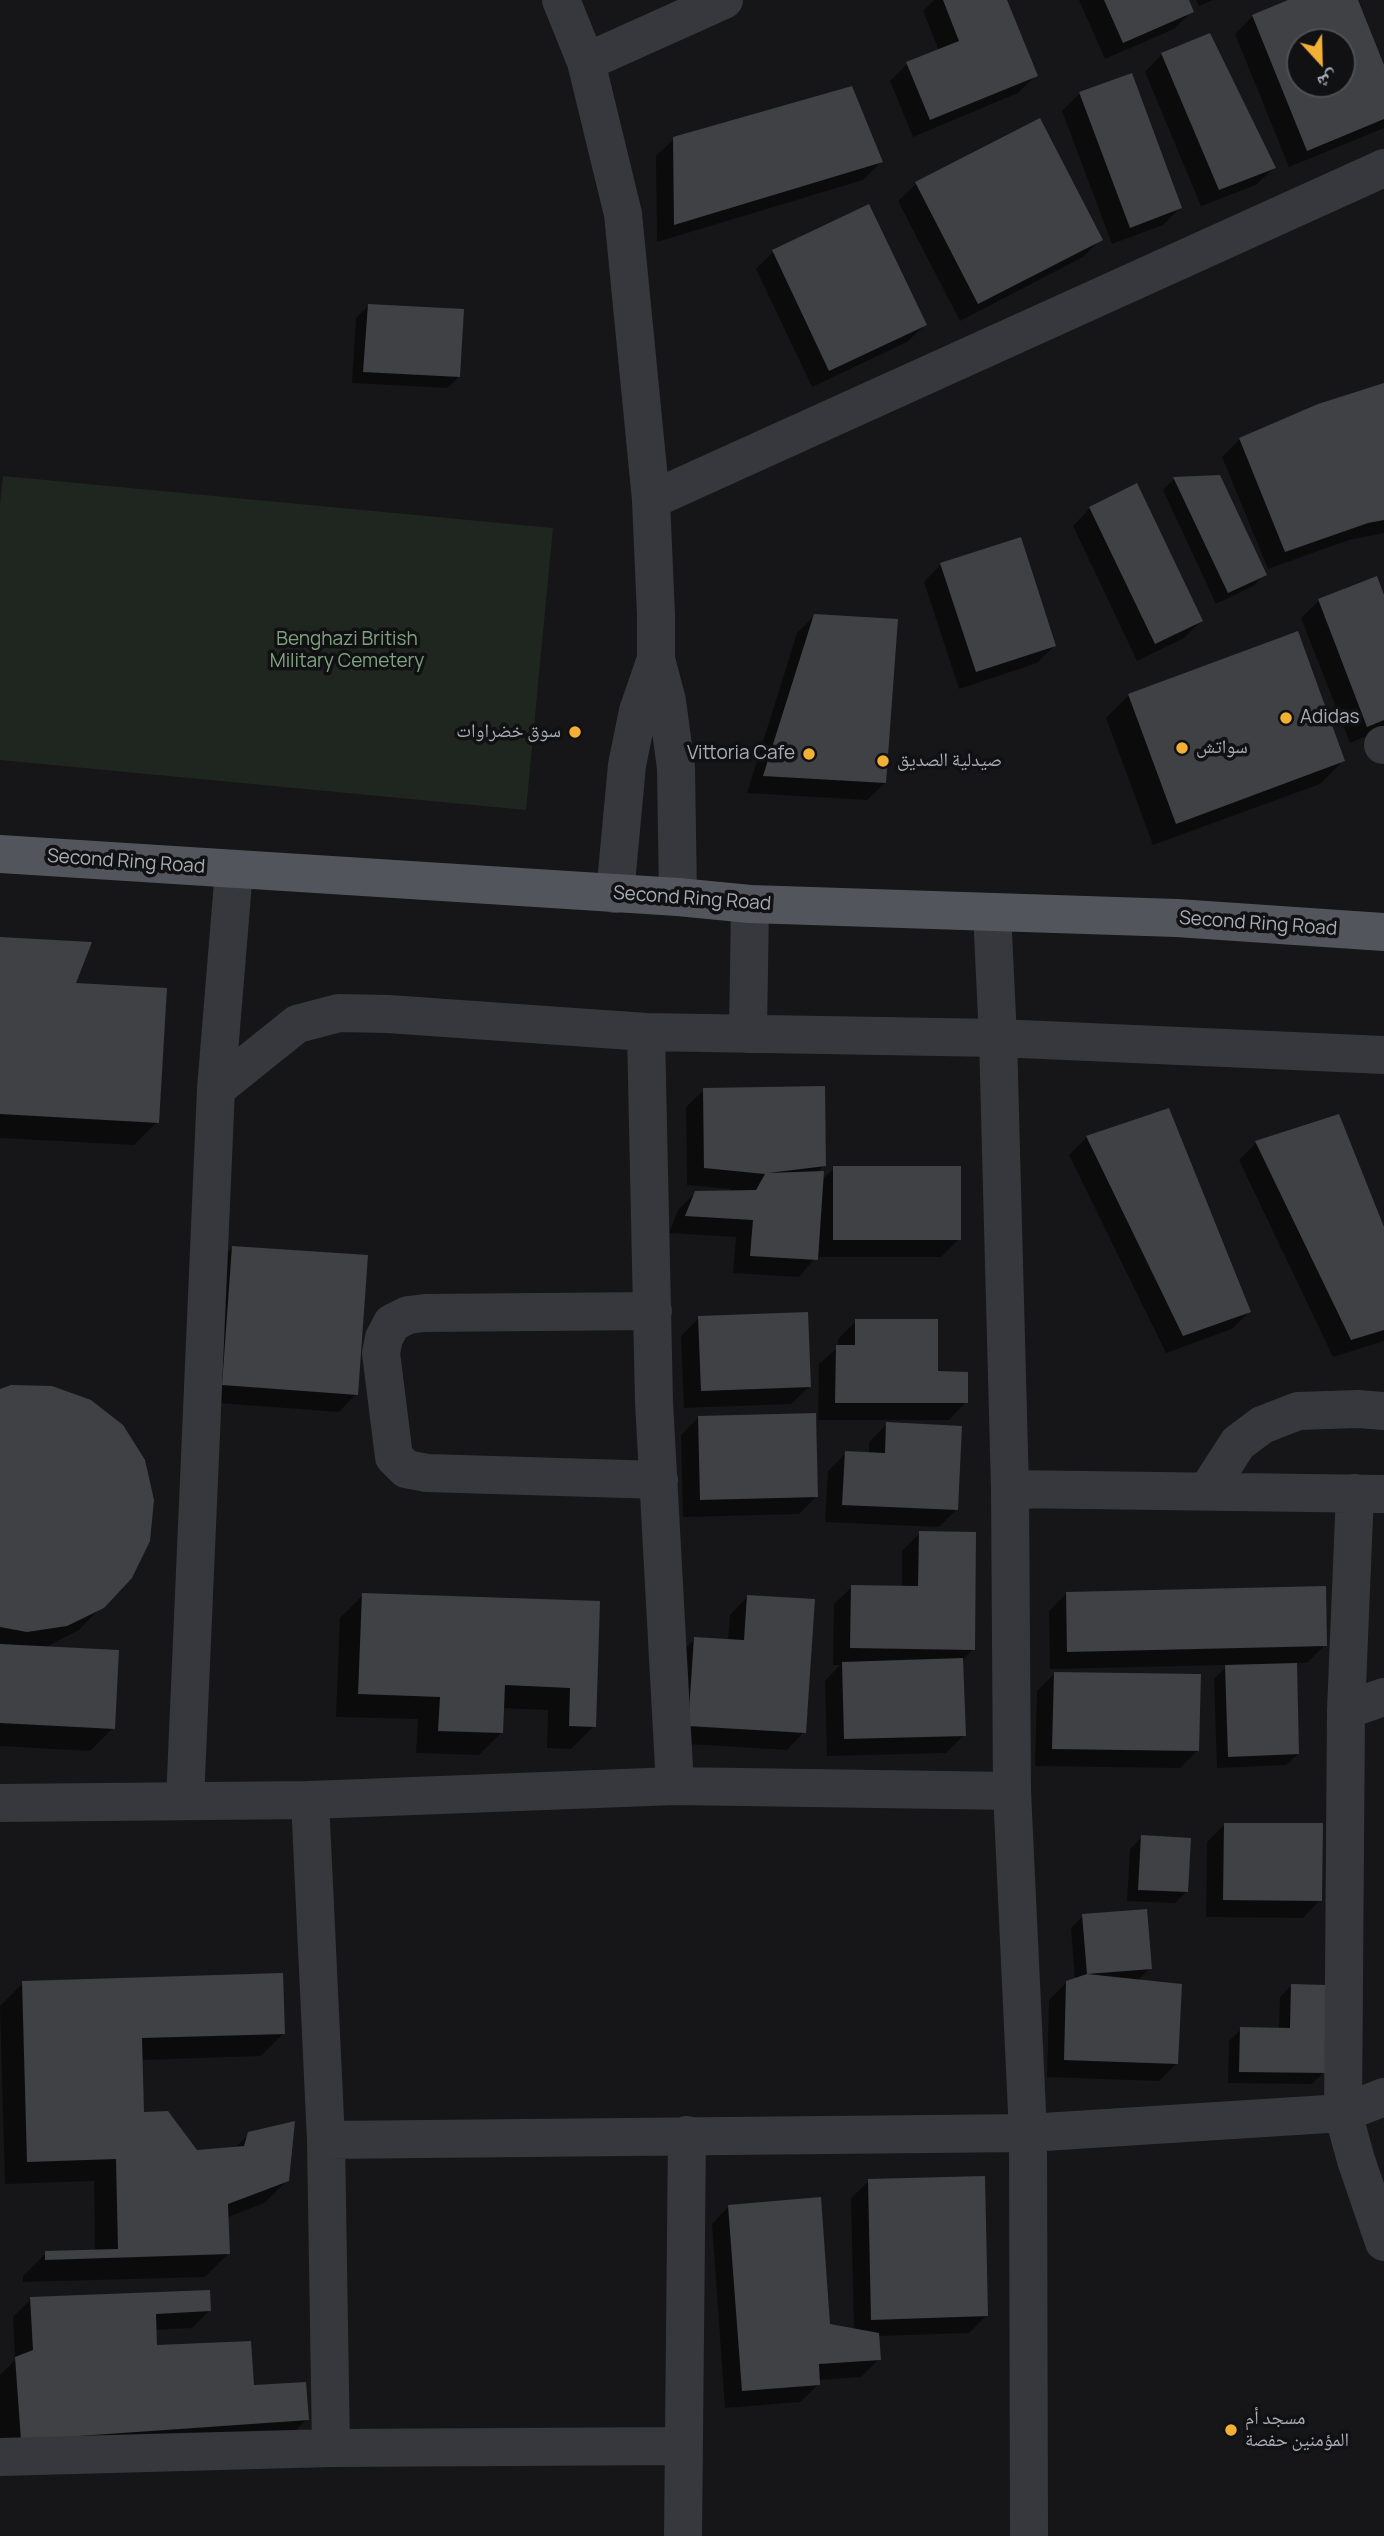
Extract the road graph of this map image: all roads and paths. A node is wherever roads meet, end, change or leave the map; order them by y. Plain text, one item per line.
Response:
1 (561, 0) edge
2 (724, 0) edge
3 (649, 17) edge
4 (586, 62) junction
5 (1384, 168) edge
6 (650, 500) junction
7 (656, 659) junction
8 (0, 854) edge
9 (234, 870) junction
10 (615, 894) junction
11 (678, 897) junction
12 (750, 904) junction
13 (992, 912) junction
14 (1384, 932) edge
15 (646, 1032) junction
16 (748, 1034) junction
17 (998, 1038) junction
18 (1384, 1055) edge
19 (216, 1089) junction
20 (653, 1311) junction
21 (1384, 1411) edge
22 (659, 1480) junction
23 (1010, 1489) junction
24 (1207, 1491) junction
25 (1370, 1493) edge
26 (1384, 1696) edge
27 (1346, 1710) junction
28 (675, 1786) junction
29 (1012, 1791) junction
30 (310, 1800) junction
31 (185, 1801) junction
32 (0, 1803) edge
33 (1384, 2097) edge
34 (1343, 2113) junction
35 (1028, 2133) junction
36 (687, 2135) junction
37 (326, 2140) junction
38 (1384, 2242) edge
39 (684, 2446) junction
40 (331, 2448) junction
41 (0, 2457) edge
42 (683, 2536) edge
43 (1030, 2536) edge

1 - 4 street
2 - 3 street
3 - 4 street
4 - 6 street
5 - 6 street
6 - 7 street
7 - 10 street
7 - 11 street
8 - 9 main road, Second Ring Road
9 - 10 main road, Second Ring Road
9 - 19 street
10 - 11 main road, Second Ring Road
11 - 12 main road, Second Ring Road
12 - 13 main road, Second Ring Road
12 - 16 street
13 - 14 main road, Second Ring Road
13 - 17 street
15 - 16 street
15 - 19 street
15 - 20 street
16 - 17 street
17 - 18 street
17 - 23 street
19 - 31 street
20 - 22 street
20 - 22 street
21 - 24 street
22 - 28 street
23 - 24 street
23 - 29 street
24 - 25 street
25 - 27 street
26 - 27 street
27 - 34 street
28 - 29 street
28 - 30 street
29 - 35 street
30 - 31 street
30 - 37 street
31 - 32 street
33 - 34 street
34 - 35 street
34 - 38 street
35 - 36 street
35 - 43 street
36 - 37 street
36 - 39 street
37 - 40 street
39 - 40 street
39 - 42 street
40 - 41 street

